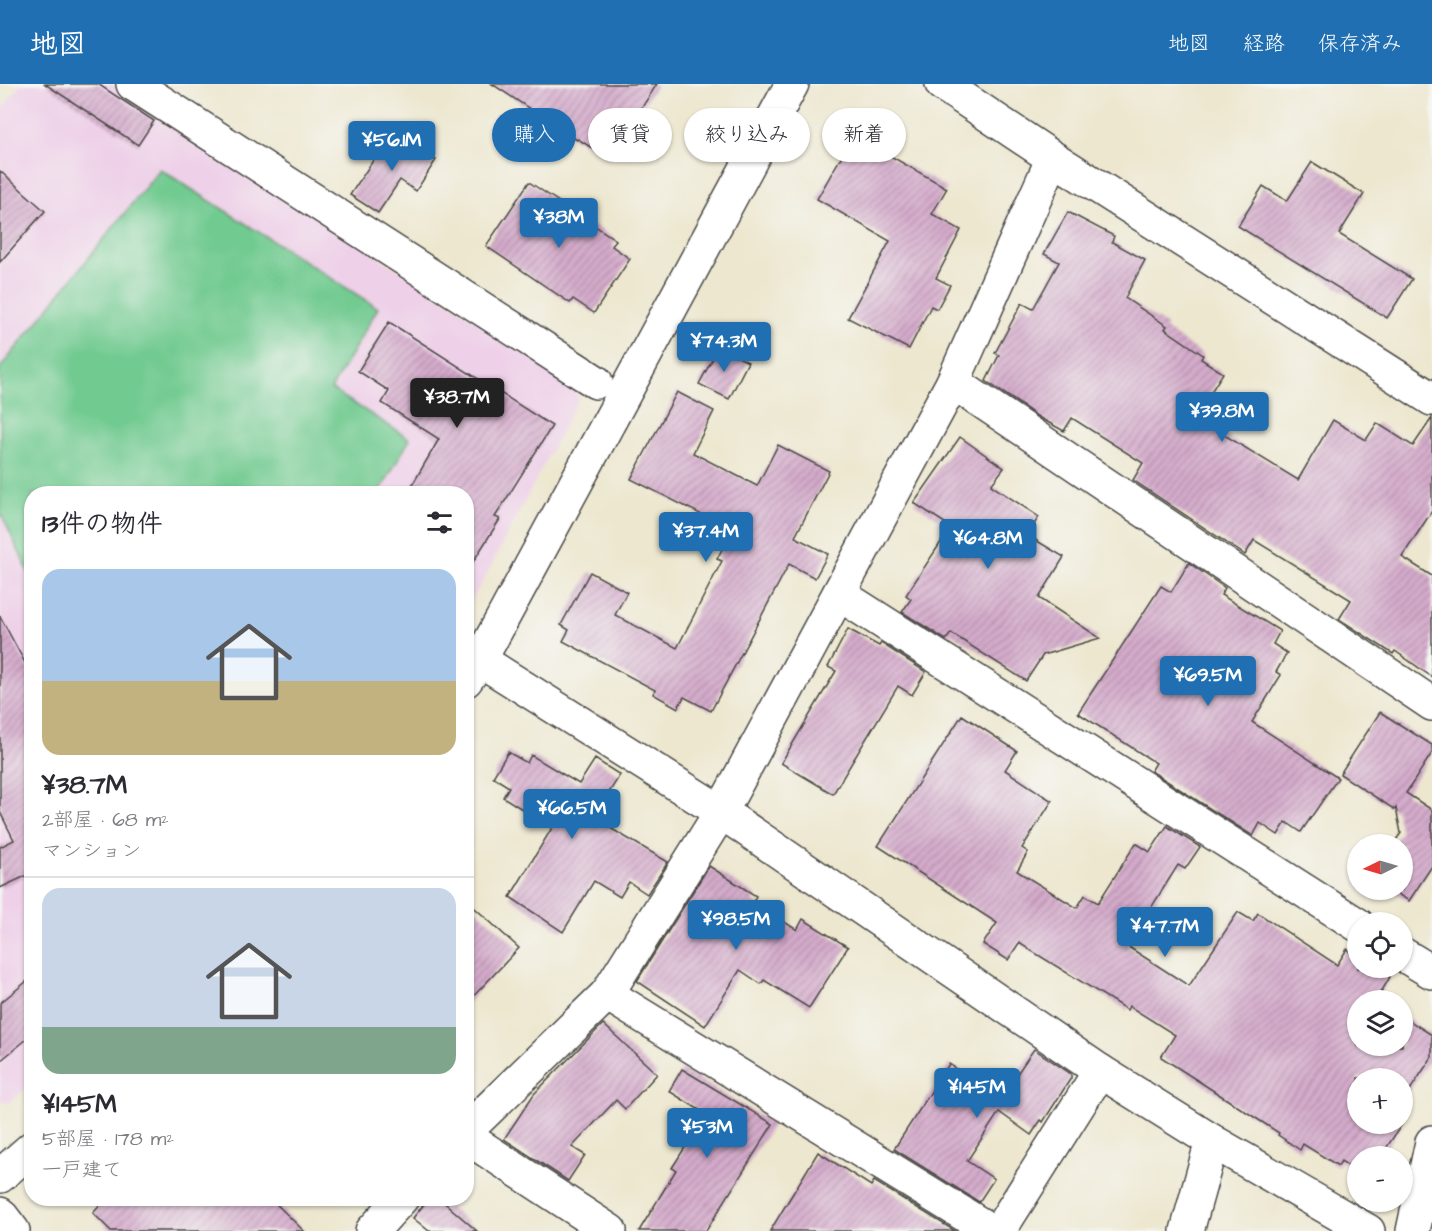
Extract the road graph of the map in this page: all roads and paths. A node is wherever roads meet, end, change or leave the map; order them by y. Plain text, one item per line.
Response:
1 (133, 84) edge
2 (792, 84) edge
3 (942, 84) edge
4 (1053, 158) junction
5 (596, 382) dead end
6 (953, 382) junction
7 (1432, 399) edge
8 (839, 594) junction
9 (474, 668) edge
10 (474, 671) edge
11 (1432, 704) edge
12 (721, 812) junction
13 (1347, 918) edge
14 (1413, 961) edge
15 (1432, 972) edge
16 (607, 994) junction
17 (1100, 1071) junction
18 (474, 1123) edge
19 (474, 1142) edge
20 (1212, 1142) junction
21 (1432, 1142) edge
22 (24, 1155) edge
23 (0, 1176) edge
24 (395, 1206) edge
25 (0, 1214) edge
26 (13, 1231) edge
27 (372, 1231) edge
28 (610, 1231) edge
29 (991, 1231) edge
30 (999, 1231) edge
31 (1187, 1231) edge
32 (1368, 1231) edge
33 (1413, 1231) edge

1 - 5 street
2 - 9 street
3 - 4 street
4 - 6 street
4 - 7 street
6 - 8 street
6 - 11 street
8 - 12 street
8 - 13 street
10 - 12 street
12 - 16 street
12 - 17 street
14 - 15 street
16 - 18 street
16 - 29 street
17 - 20 street
17 - 30 street
19 - 28 street
20 - 31 street
20 - 32 street
21 - 33 street
22 - 23 street
24 - 27 street
25 - 26 street

